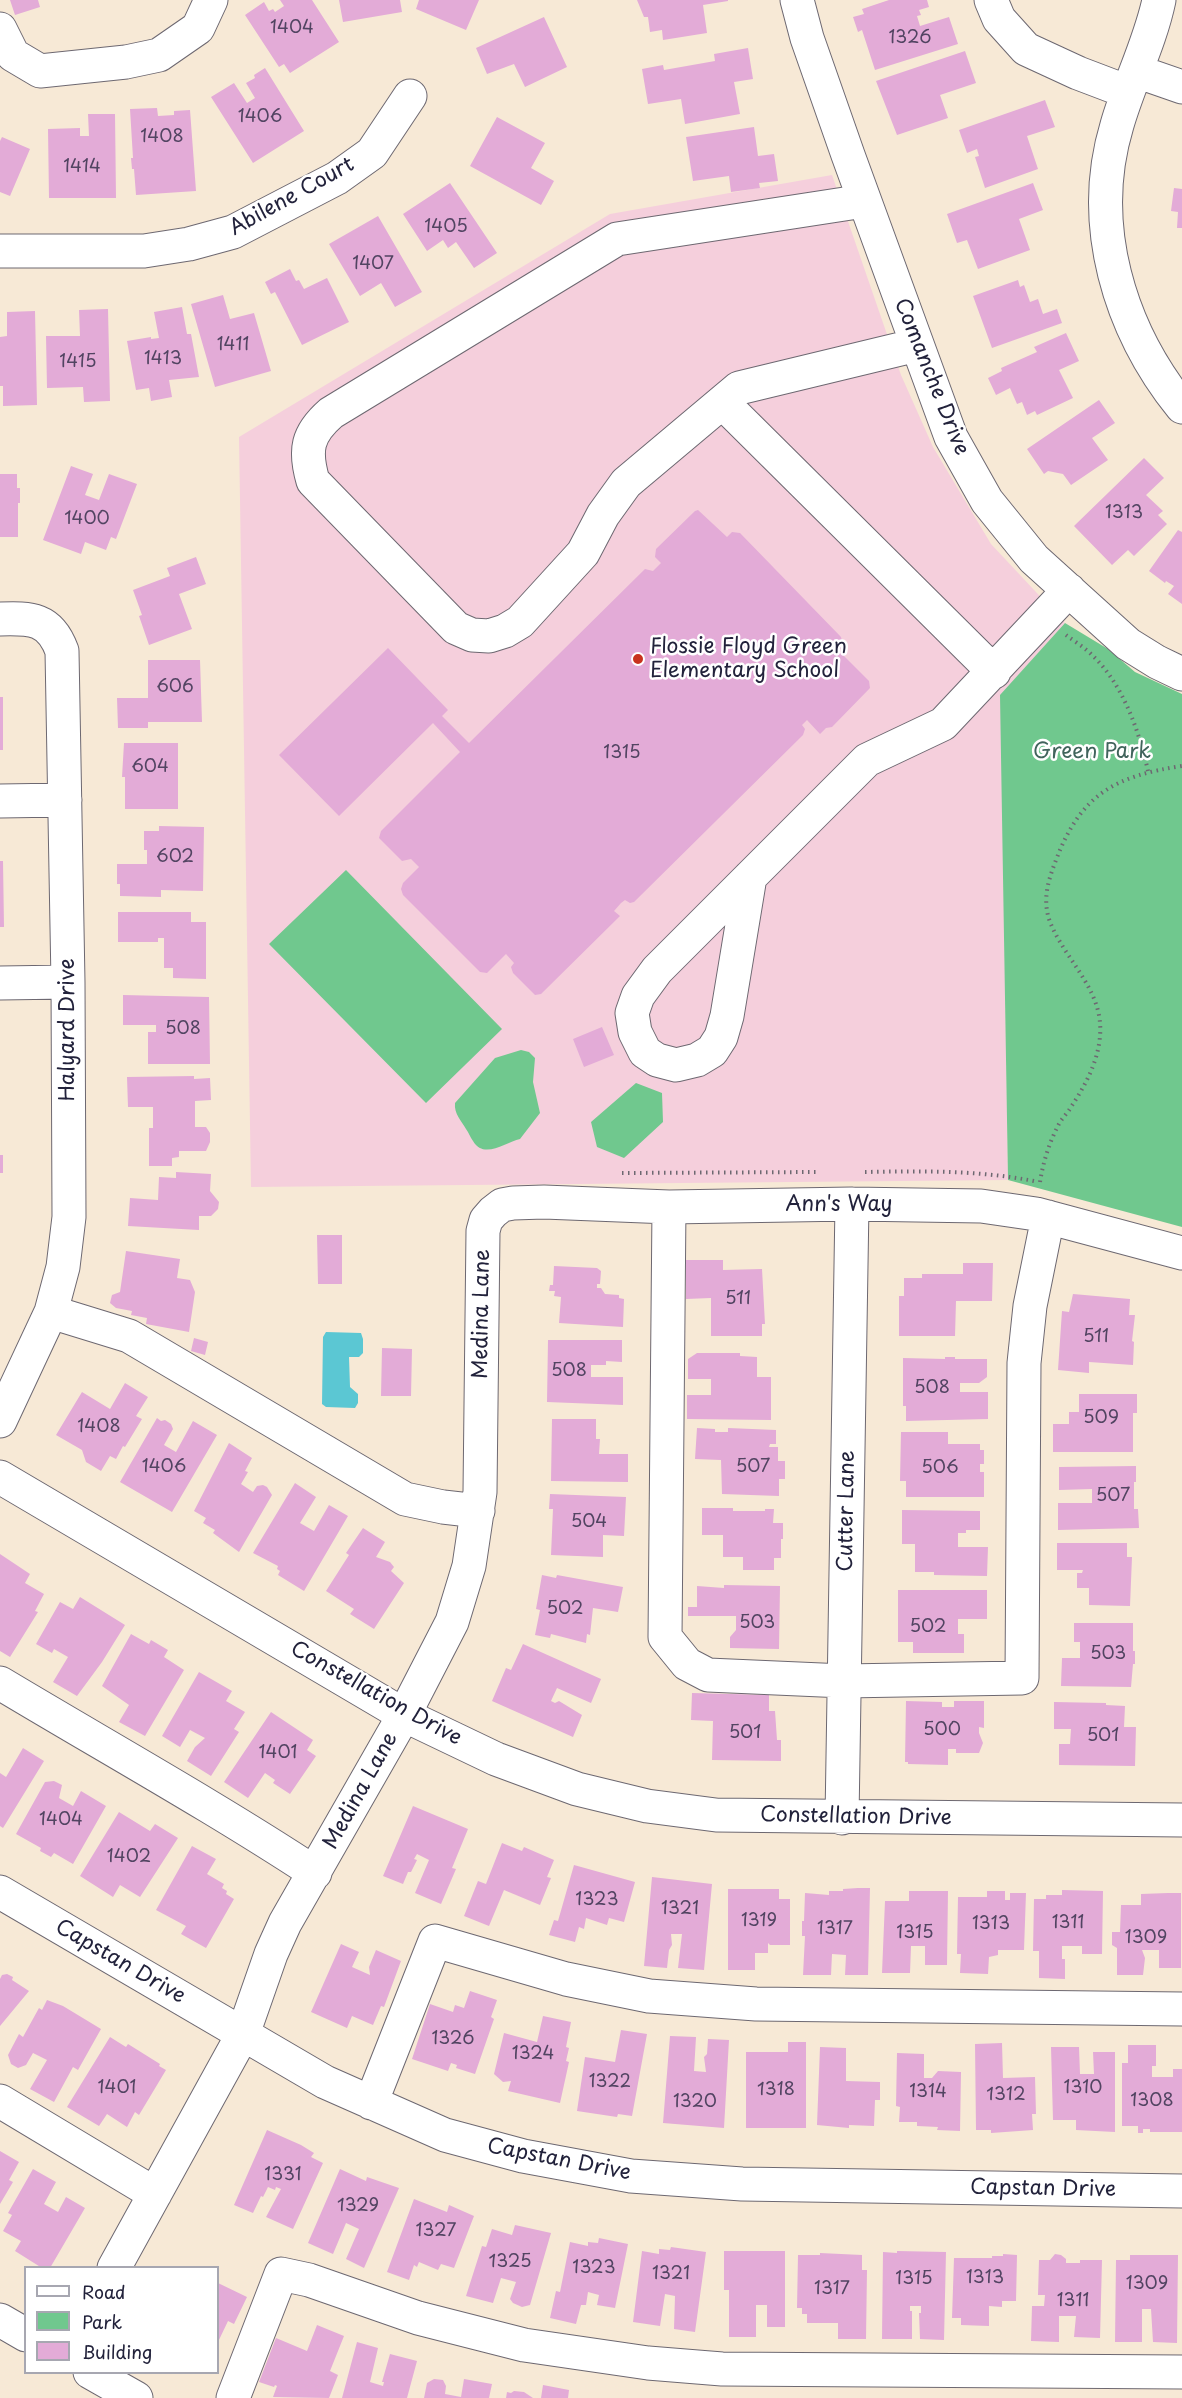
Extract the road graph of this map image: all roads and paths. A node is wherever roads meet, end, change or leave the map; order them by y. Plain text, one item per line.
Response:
1 (211, 0) edge
2 (797, 0) edge
3 (991, 0) edge
4 (1159, 0) edge
5 (0, 29) edge
6 (1132, 82) junction
7 (1182, 87) edge
8 (410, 96) dead end
9 (864, 201) junction
10 (0, 251) edge
11 (917, 345) junction
12 (723, 403) junction
13 (1182, 407) edge
14 (1069, 590) junction
15 (0, 619) edge
16 (1064, 634) dead end
17 (994, 672) junction
18 (1182, 674) edge
19 (1182, 766) edge
20 (1148, 771) junction
21 (64, 800) junction
22 (0, 801) edge
23 (750, 877) junction
24 (68, 981) junction
25 (0, 983) edge
26 (1040, 1182) dead end
27 (852, 1204) junction
28 (669, 1207) junction
29 (493, 1212) joint
30 (1048, 1217) junction
31 (1182, 1253) edge
32 (51, 1312) junction
33 (0, 1421) edge
34 (0, 1477) edge
35 (478, 1511) junction
36 (844, 1681) junction
37 (0, 1683) edge
38 (404, 1715) junction
39 (842, 1818) junction
40 (1182, 1820) edge
41 (315, 1873) junction
42 (0, 1892) edge
43 (1182, 2010) edge
44 (243, 2034) junction
45 (0, 2101) edge
46 (371, 2103) junction
47 (1182, 2191) edge
48 (155, 2194) junction
49 (115, 2266) edge
50 (0, 2320) edge
51 (24, 2334) edge
52 (1182, 2372) edge
53 (92, 2374) edge
54 (136, 2398) edge
55 (233, 2398) edge

1 - 5 street
2 - 9 street, Comanche Drive
3 - 6 street
4 - 6 street
6 - 7 street
6 - 13 street
8 - 10 street, Abilene Court
9 - 11 street, Comanche Drive
9 - 12 street
11 - 12 street
11 - 14 street, Comanche Drive
12 - 17 street
14 - 17 street
14 - 18 street, Comanche Drive
15 - 21 street, Halyard Drive
16 - 20 path
17 - 23 street
19 - 20 path
20 - 26 path
21 - 22 street
21 - 24 street, Halyard Drive
23 - 23 street
24 - 25 street
24 - 32 street, Halyard Drive
27 - 28 street, Ann's Way
27 - 30 street, Ann's Way
27 - 36 street, Cutter Lane
28 - 29 street, Ann's Way
28 - 36 street
29 - 35 street, Medina Lane
30 - 31 street, Ann's Way
30 - 36 street
32 - 33 street, Halyard Drive
32 - 35 street
34 - 38 street, Constellation Drive
35 - 38 street, Medina Lane
36 - 39 street, Cutter Lane
37 - 41 street
38 - 39 street, Constellation Drive
38 - 41 street, Medina Lane
39 - 40 street, Constellation Drive
41 - 44 street, Medina Lane
42 - 44 street, Capstan Drive
43 - 46 street
44 - 46 street, Capstan Drive
44 - 48 street, Medina Lane
45 - 48 street
46 - 47 street, Capstan Drive
48 - 49 street, Medina Lane
50 - 51 street
52 - 55 street
53 - 54 street

